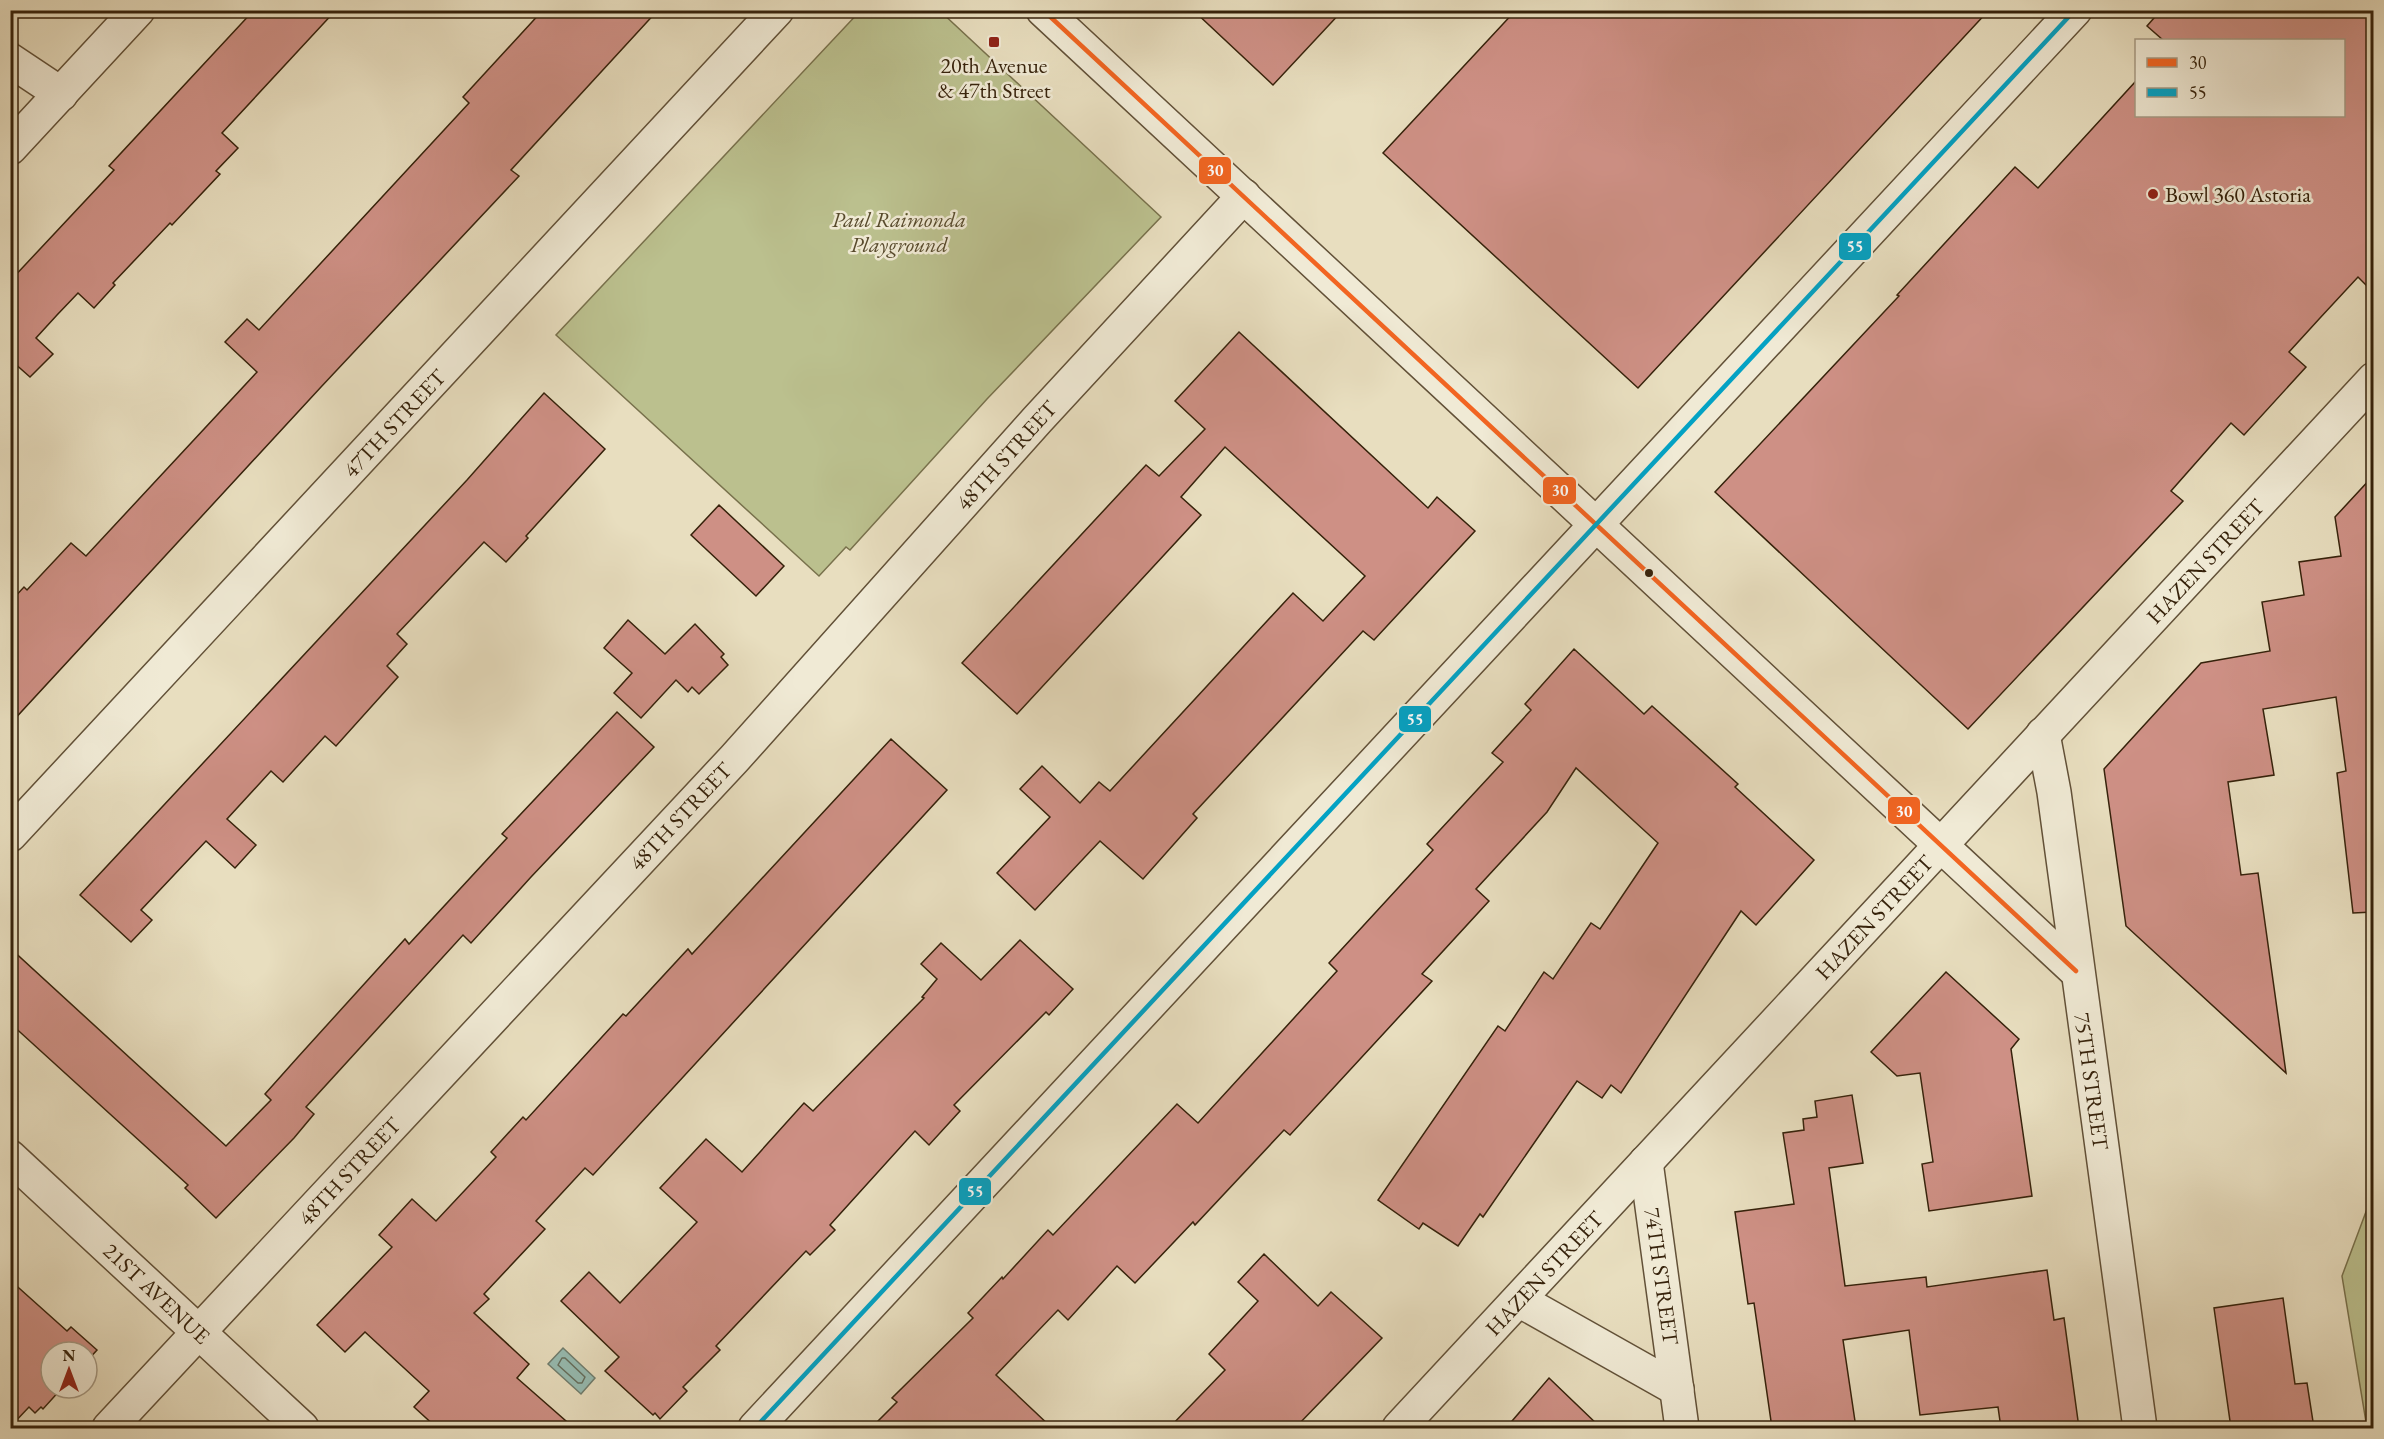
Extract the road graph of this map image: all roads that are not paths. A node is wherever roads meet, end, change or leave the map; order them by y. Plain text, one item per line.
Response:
1 (138, 10) edge
2 (777, 10) edge
3 (1043, 10) edge
4 (2075, 10) edge
5 (10, 60) edge
6 (61, 94) junction
7 (10, 148) edge
8 (1244, 196) junction
9 (2373, 379) edge
10 (1596, 524) junction
11 (2043, 734) junction
12 (10, 835) edge
13 (1941, 845) junction
14 (2076, 970) junction
15 (10, 1157) edge
16 (1647, 1162) junction
17 (1519, 1300) junction
18 (199, 1332) junction
19 (1677, 1389) junction
20 (109, 1428) edge
21 (302, 1428) edge
22 (754, 1428) edge
23 (1399, 1428) edge
24 (1682, 1428) edge
25 (2140, 1428) edge

1 - 6 street
2 - 12 street, 47TH STREET
3 - 8 street
4 - 10 street
5 - 6 street
6 - 7 street
8 - 10 street
8 - 18 street, 48TH STREET
9 - 11 street, HAZEN STREET
10 - 13 street
10 - 22 street
11 - 13 street, HAZEN STREET
11 - 14 street, 75TH STREET
13 - 14 street
13 - 16 street, HAZEN STREET
14 - 25 street, 75TH STREET
15 - 18 street, 21ST AVENUE
16 - 17 street, HAZEN STREET
16 - 19 street, 74TH STREET
17 - 19 street, 74TH STREET
17 - 23 street, HAZEN STREET
18 - 20 street, 48TH STREET
18 - 21 street, 21ST AVENUE
19 - 24 street, 74TH STREET

